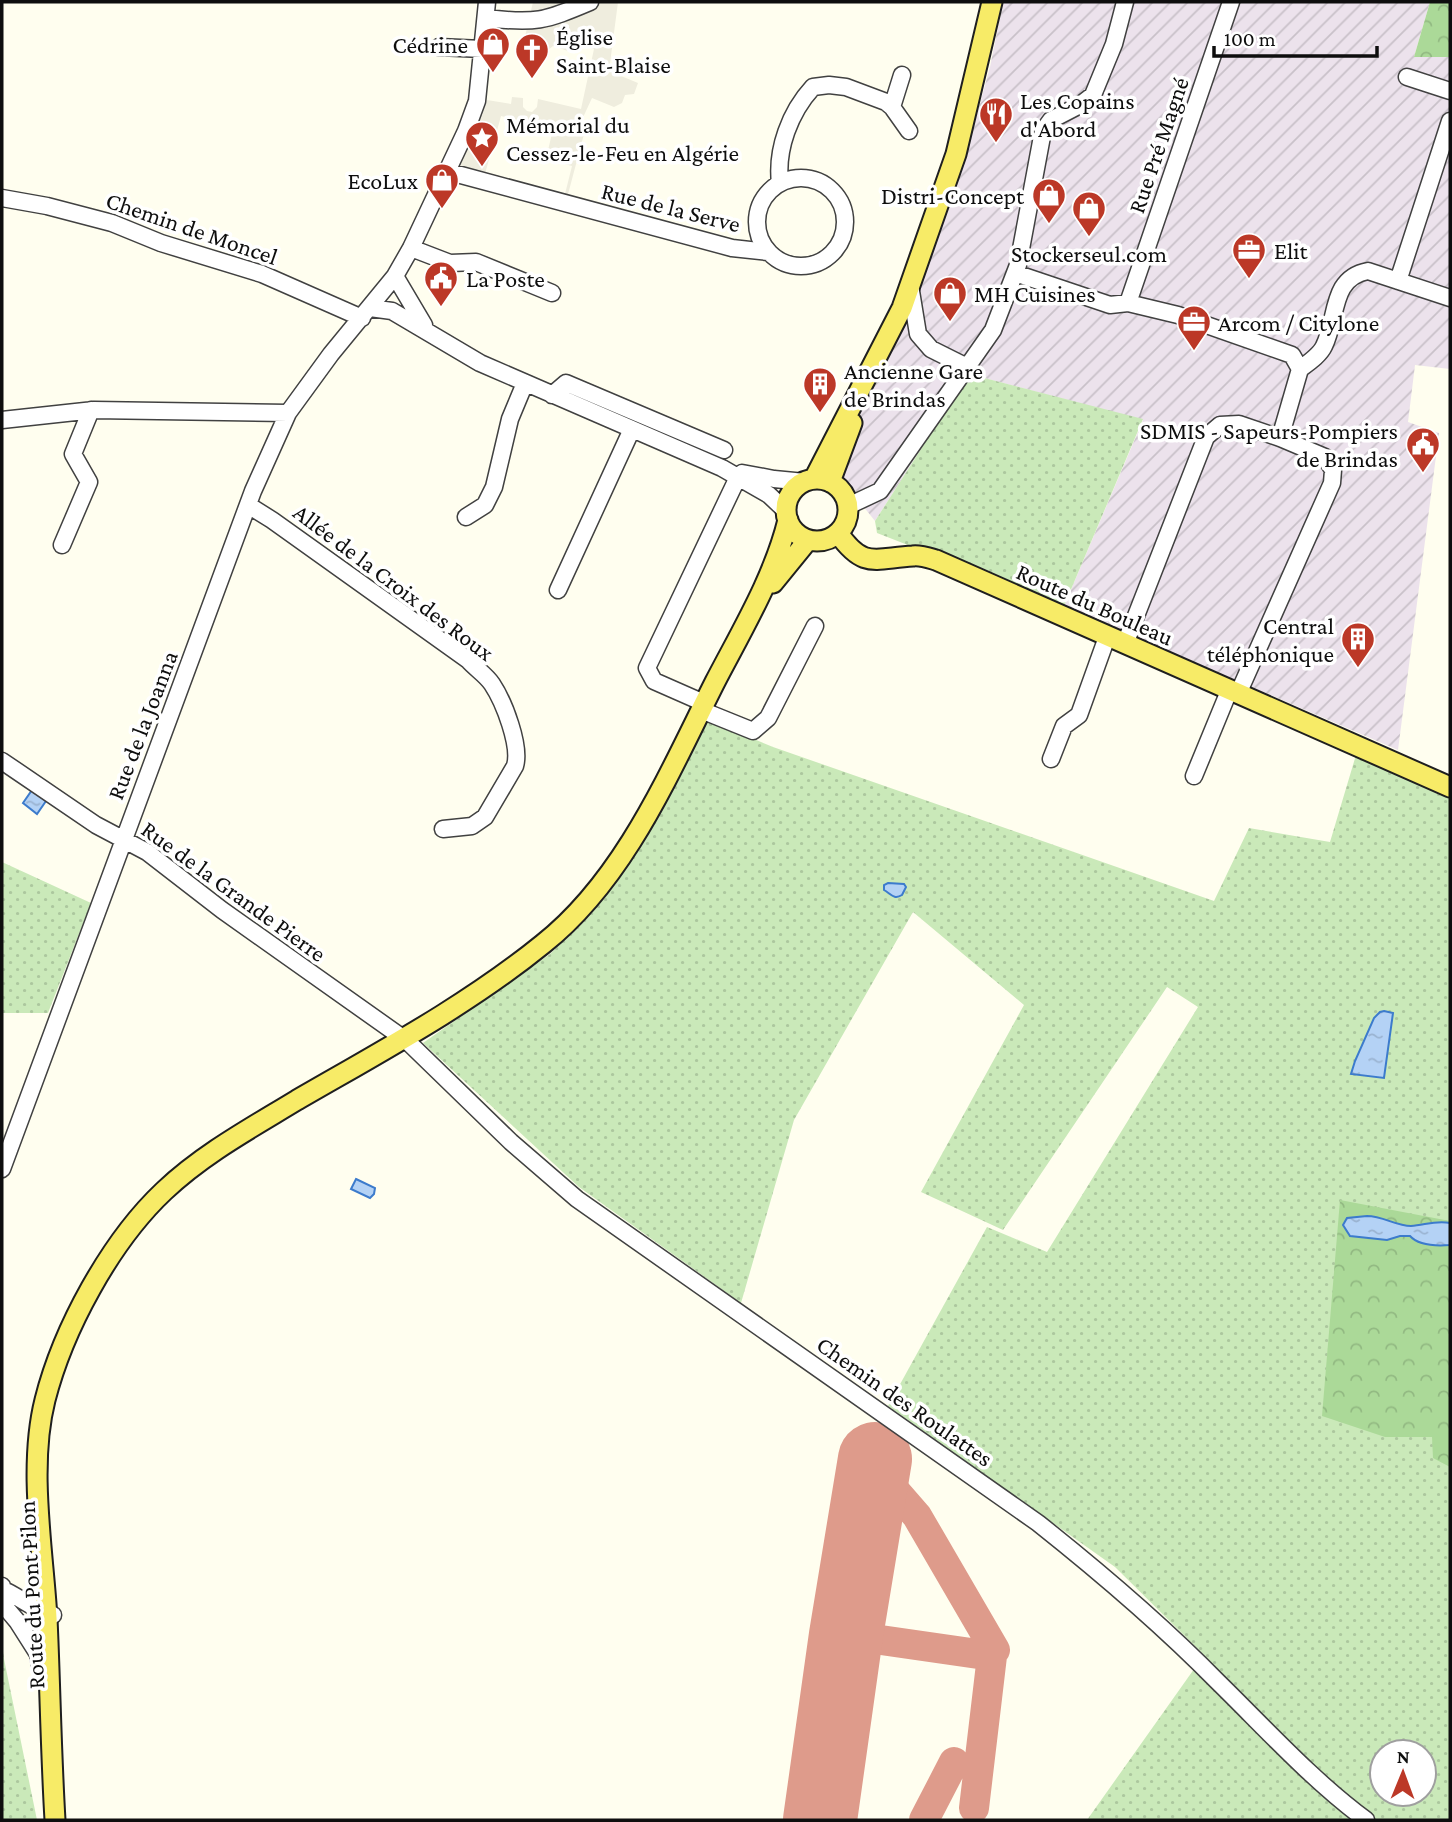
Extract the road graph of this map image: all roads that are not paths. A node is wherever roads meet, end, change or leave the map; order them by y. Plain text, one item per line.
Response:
1 (590, 2) edge
2 (992, 2) edge
3 (1125, 2) edge
4 (1231, 2) edge
5 (486, 10) edge
6 (439, 47) dead end
7 (482, 49) junction
8 (902, 75) dead end
9 (1407, 77) dead end
10 (1450, 92) edge
11 (892, 107) junction
12 (1450, 121) edge
13 (909, 131) dead end
14 (446, 171) junction
15 (780, 183) junction
16 (2, 198) edge
17 (411, 248) junction
18 (768, 252) junction
19 (1015, 273) junction
20 (1398, 281) junction
21 (391, 282) junction
22 (910, 285) junction
23 (552, 293) dead end
24 (1450, 298) edge
25 (1128, 303) junction
26 (366, 313) junction
27 (404, 316) junction
28 (427, 330) junction
29 (967, 367) junction
30 (1300, 369) junction
31 (525, 383) junction
32 (552, 395) junction
33 (91, 410) junction
34 (288, 413) junction
35 (2, 420) edge
36 (632, 429) junction
37 (1280, 438) junction
38 (724, 450) dead end
39 (722, 468) junction
40 (738, 477) junction
41 (816, 481) junction
42 (248, 505) junction
43 (848, 506) junction
44 (787, 515) junction
45 (466, 517) dead end
46 (838, 533) junction
47 (808, 540) junction
48 (62, 545) dead end
49 (558, 590) dead end
50 (751, 612) junction
51 (815, 626) dead end
52 (1116, 640) junction
53 (1234, 693) junction
54 (703, 706) junction
55 (1051, 759) dead end
56 (2, 761) edge
57 (1194, 776) dead end
58 (1450, 787) edge
59 (443, 829) dead end
60 (123, 839) junction
61 (402, 1038) junction
62 (2, 1169) edge
63 (56, 1368) junction
64 (43, 1577) junction
65 (2, 1587) edge
66 (18, 1596) junction
67 (51, 1615) junction
68 (17, 1621) junction
69 (49, 1707) junction
70 (55, 1820) edge
71 (67, 1820) edge
72 (1366, 1820) edge

1 - 5 street
2 - 22 main road
3 - 19 street
4 - 25 street, Rue Pré Magné
5 - 7 street, Rue de la Joanna
6 - 7 street
7 - 14 street, Rue de la Joanna
8 - 11 street
9 - 10 street
11 - 13 street
11 - 15 street
12 - 20 street
14 - 17 street, Rue de la Joanna
14 - 18 street, Rue de la Serve
15 - 18 street, Rue de la Serve
15 - 18 street, Rue de la Serve
16 - 26 street, Chemin de Moncel
17 - 21 street, Rue de la Joanna
17 - 23 street
19 - 25 street
19 - 29 street
20 - 24 street
20 - 30 street
21 - 26 street, Rue de la Joanna
21 - 27 street
21 - 28 street
22 - 29 street
22 - 41 main road
25 - 30 street
26 - 27 street, Chemin de Moncel
26 - 34 street, Rue de la Joanna
27 - 28 street
28 - 31 street
29 - 43 street
30 - 37 street
31 - 32 street
31 - 45 street
32 - 36 street
32 - 38 street
33 - 34 street
33 - 35 street
33 - 48 street
34 - 42 street, Rue de la Joanna
36 - 39 street
36 - 49 street
37 - 52 street
37 - 53 street
39 - 40 street
39 - 41 street
40 - 44 street
40 - 54 street
41 - 43 main road
41 - 44 main road
42 - 59 street, Allée de la Croix des Roux
42 - 60 street, Rue de la Joanna
43 - 46 main road
44 - 47 main road
44 - 50 main road
46 - 47 main road
46 - 52 main road, Route du Bouleau
47 - 50 main road
50 - 54 main road
51 - 54 street
52 - 53 main road, Route du Bouleau
52 - 55 street
53 - 57 street
53 - 58 main road, Route du Bouleau
54 - 61 main road
56 - 60 street, Rue de la Grande Pierre
60 - 61 street, Rue de la Grande Pierre
60 - 62 street, Rue de la Joanna
61 - 63 main road
61 - 72 street, Chemin des Roulattes
63 - 64 main road, Route du Pont Pilon
63 - 67 main road, Route du Pont Pilon
64 - 66 street
64 - 67 main road, Route du Pont Pilon
65 - 66 street
65 - 68 street
66 - 67 street
67 - 68 street
67 - 69 main road, Route du Pont Pilon
67 - 71 main road, Route du Pont Pilon
68 - 69 street
69 - 70 main road, Route du Pont Pilon

